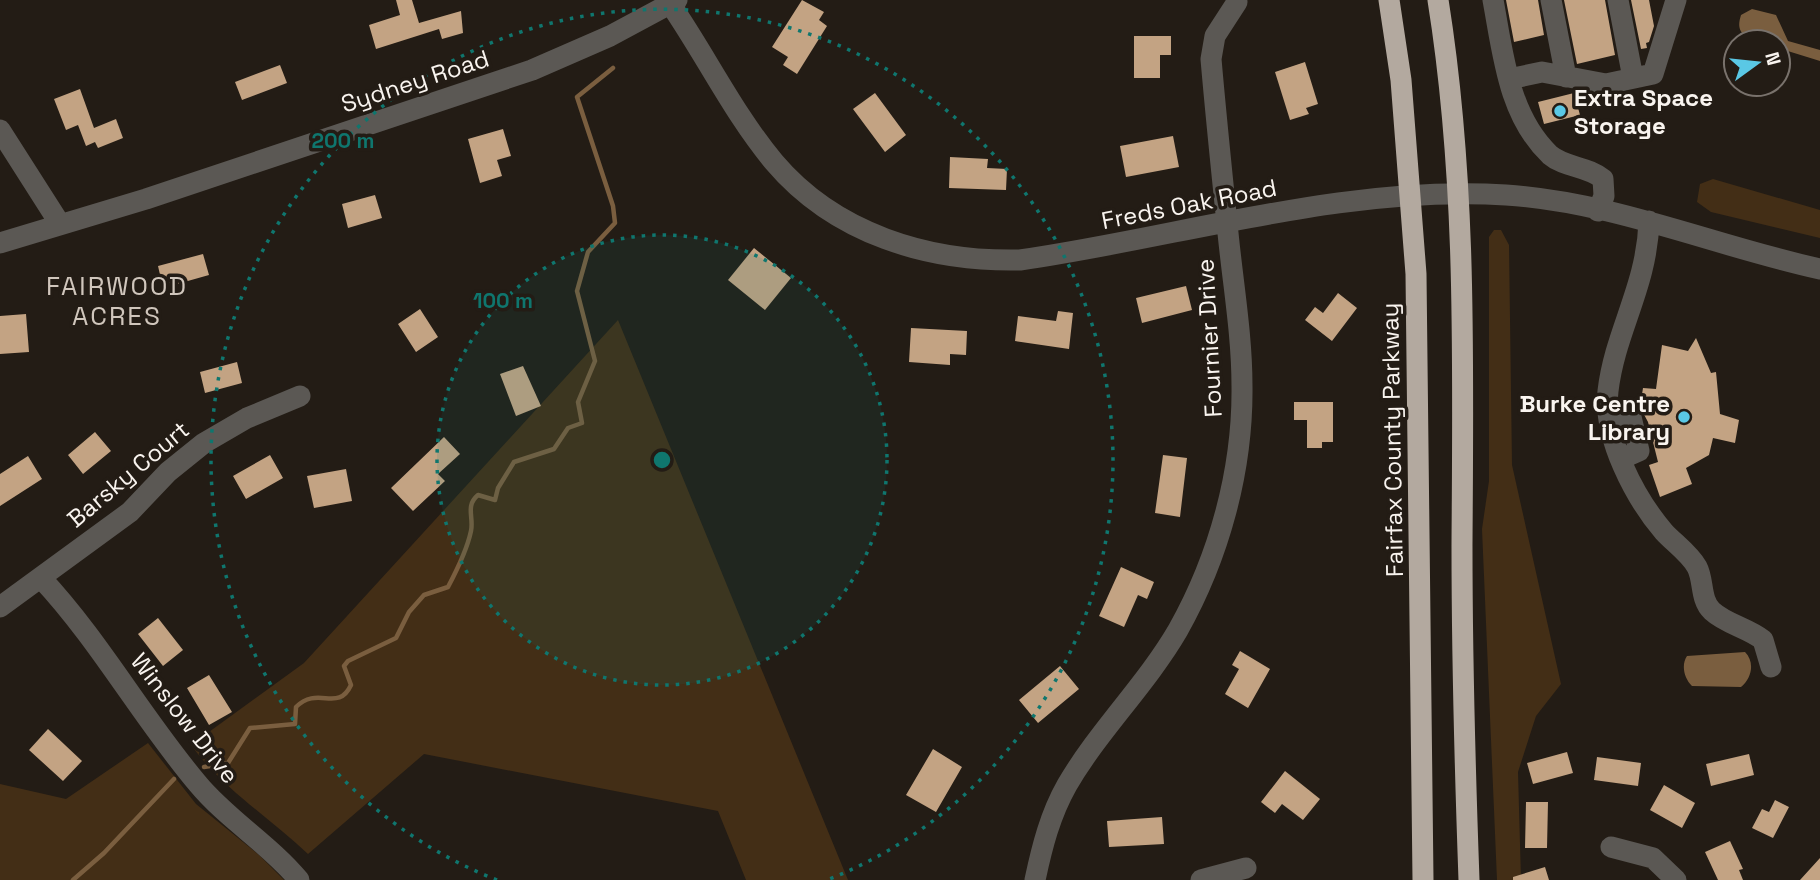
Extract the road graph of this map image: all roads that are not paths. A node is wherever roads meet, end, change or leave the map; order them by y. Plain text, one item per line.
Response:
1 (1389, 0) edge
2 (1438, 0) edge
3 (1493, 0) edge
4 (1551, 0) edge
5 (1618, 0) edge
6 (1662, 0) edge
7 (1676, 0) edge
8 (1237, 2) edge
9 (674, 3) edge
10 (1667, 29) junction
11 (1566, 77) junction
12 (1633, 78) junction
13 (1508, 79) junction
14 (0, 130) edge
15 (1459, 194) junction
16 (1412, 195) junction
17 (1598, 211) junction
18 (1648, 221) junction
19 (1227, 222) junction
20 (60, 223) junction
21 (0, 243) edge
22 (1820, 269) edge
23 (300, 397) dead end
24 (41, 578) junction
25 (0, 607) edge
26 (1771, 667) dead end
27 (1611, 847) dead end
28 (1246, 868) dead end
29 (299, 880) edge
30 (1035, 880) edge
31 (1201, 880) edge
32 (1423, 880) edge
33 (1469, 880) edge
34 (1676, 880) edge

1 - 16 highway, Fairfax County Parkway
2 - 15 highway
3 - 13 street
4 - 11 street
5 - 12 street
6 - 10 street
7 - 10 street
8 - 19 street, Fournier Drive
9 - 19 street, Freds Oak Road
9 - 20 street, Sydney Road
10 - 12 street
11 - 12 street
11 - 13 street
13 - 17 street
14 - 20 street
15 - 16 street, Freds Oak Road
15 - 17 street, Freds Oak Road
15 - 33 highway
16 - 19 street, Freds Oak Road
16 - 32 highway, Fairfax County Parkway
17 - 18 street, Freds Oak Road
18 - 22 street, Freds Oak Road
18 - 26 street
19 - 30 street, Fournier Drive
20 - 21 street, Sydney Road
23 - 24 street, Barsky Court
24 - 25 street, Barsky Court
24 - 29 street, Winslow Drive
27 - 34 street
28 - 31 street

